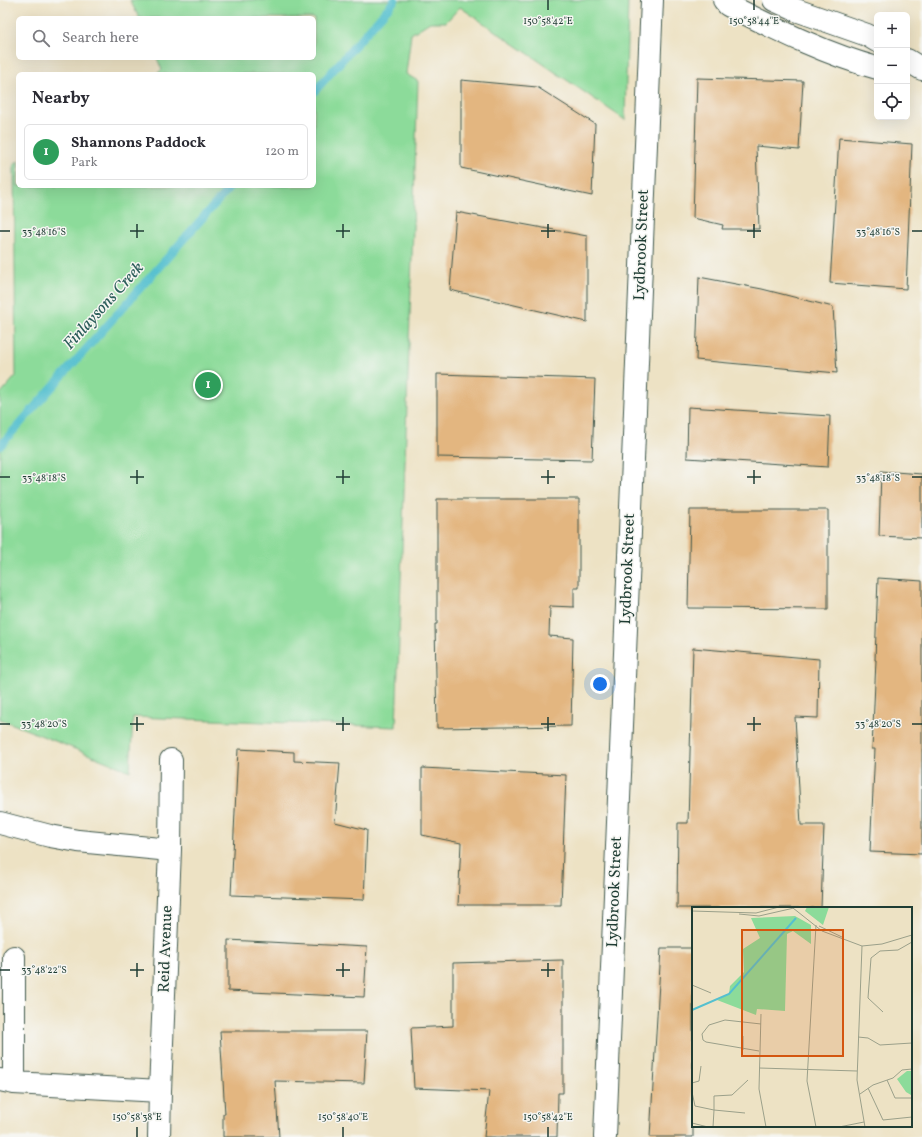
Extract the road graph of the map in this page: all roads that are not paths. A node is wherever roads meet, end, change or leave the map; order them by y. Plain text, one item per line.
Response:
1 (652, 0) edge
2 (724, 0) edge
3 (774, 0) edge
4 (874, 39) edge
5 (910, 62) edge
6 (874, 67) edge
7 (922, 69) edge
8 (910, 78) edge
9 (922, 81) edge
10 (171, 760) dead end
11 (0, 823) edge
12 (170, 850) junction
13 (14, 957) dead end
14 (7, 1081) edge
15 (160, 1091) junction
16 (160, 1137) edge
17 (605, 1137) edge

1 - 17 street, Lydbrook Street
2 - 6 street
3 - 4 street
5 - 7 street
8 - 9 street
10 - 12 street, Reid Avenue
11 - 12 street
12 - 15 street, Reid Avenue
13 - 14 street
14 - 15 street
15 - 16 street, Reid Avenue

